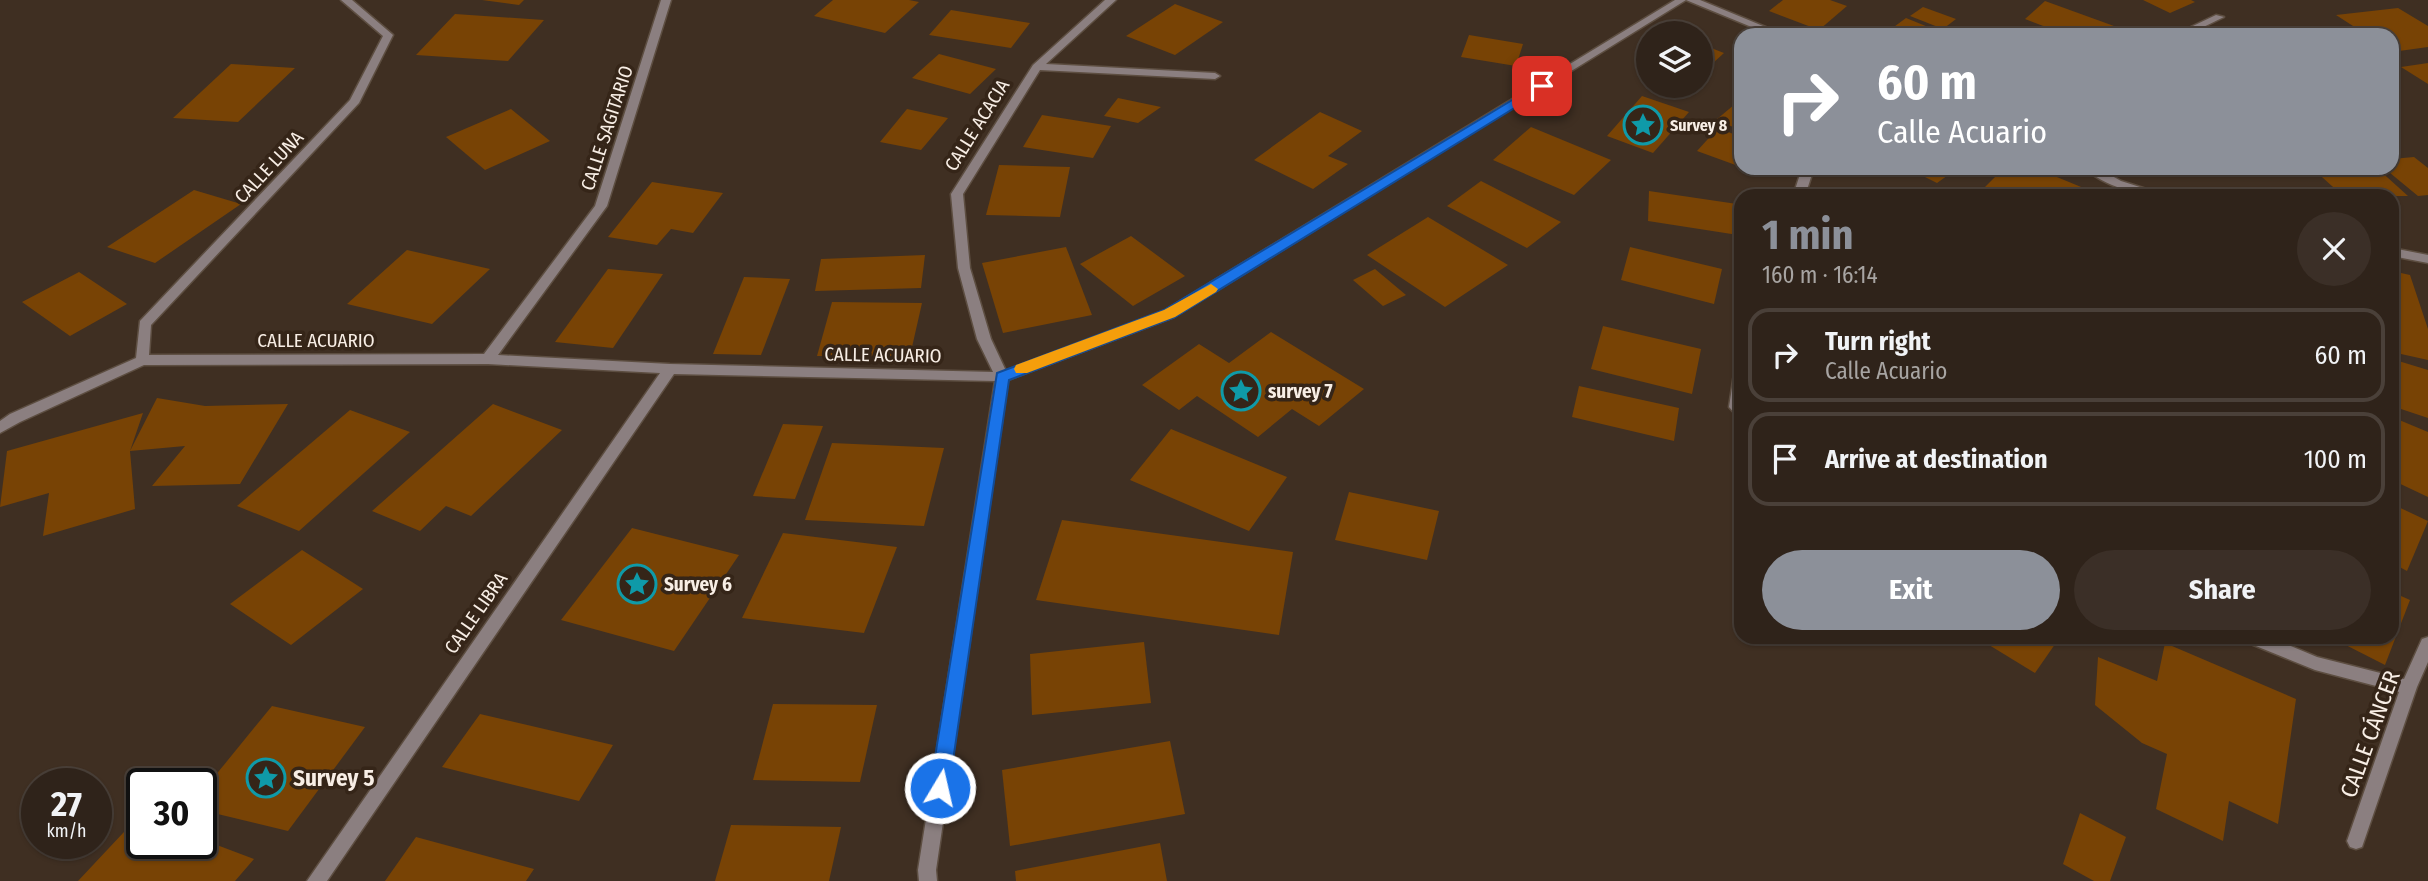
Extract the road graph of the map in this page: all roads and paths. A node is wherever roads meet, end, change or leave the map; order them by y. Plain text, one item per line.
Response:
1 (346, 0) edge
2 (666, 0) edge
3 (1111, 0) edge
4 (1682, 0) edge
5 (1691, 0) edge
6 (2219, 18) dead end
7 (1762, 28) edge
8 (2195, 28) edge
9 (1037, 67) junction
10 (1215, 76) dead end
11 (2103, 175) edge
12 (2117, 183) junction
13 (2116, 189) edge
14 (2136, 189) edge
15 (2399, 253) edge
16 (2428, 259) edge
17 (488, 359) junction
18 (142, 360) junction
19 (670, 369) junction
20 (1002, 377) junction
21 (0, 428) edge
22 (2269, 644) edge
23 (2428, 644) edge
24 (2409, 687) junction
25 (2356, 841) dead end
26 (316, 881) edge
27 (928, 881) edge

1 - 18 street, CALLE LUNA
2 - 17 street, CALLE SAGITARIO
3 - 9 street, CALLE ACACIA
4 - 20 street, CALLE ACUARIO
5 - 7 street
6 - 8 street
9 - 10 street
9 - 20 street, CALLE ACACIA
11 - 12 street
12 - 13 street
12 - 14 street
15 - 16 street
17 - 18 street, CALLE ACUARIO
17 - 19 street, CALLE ACUARIO
18 - 21 street, CALLE ACUARIO
19 - 20 street, CALLE ACUARIO
19 - 26 street, CALLE LIBRA
20 - 27 street
22 - 24 street
23 - 24 street, CALLE CÁNCER
24 - 25 street, CALLE CÁNCER

